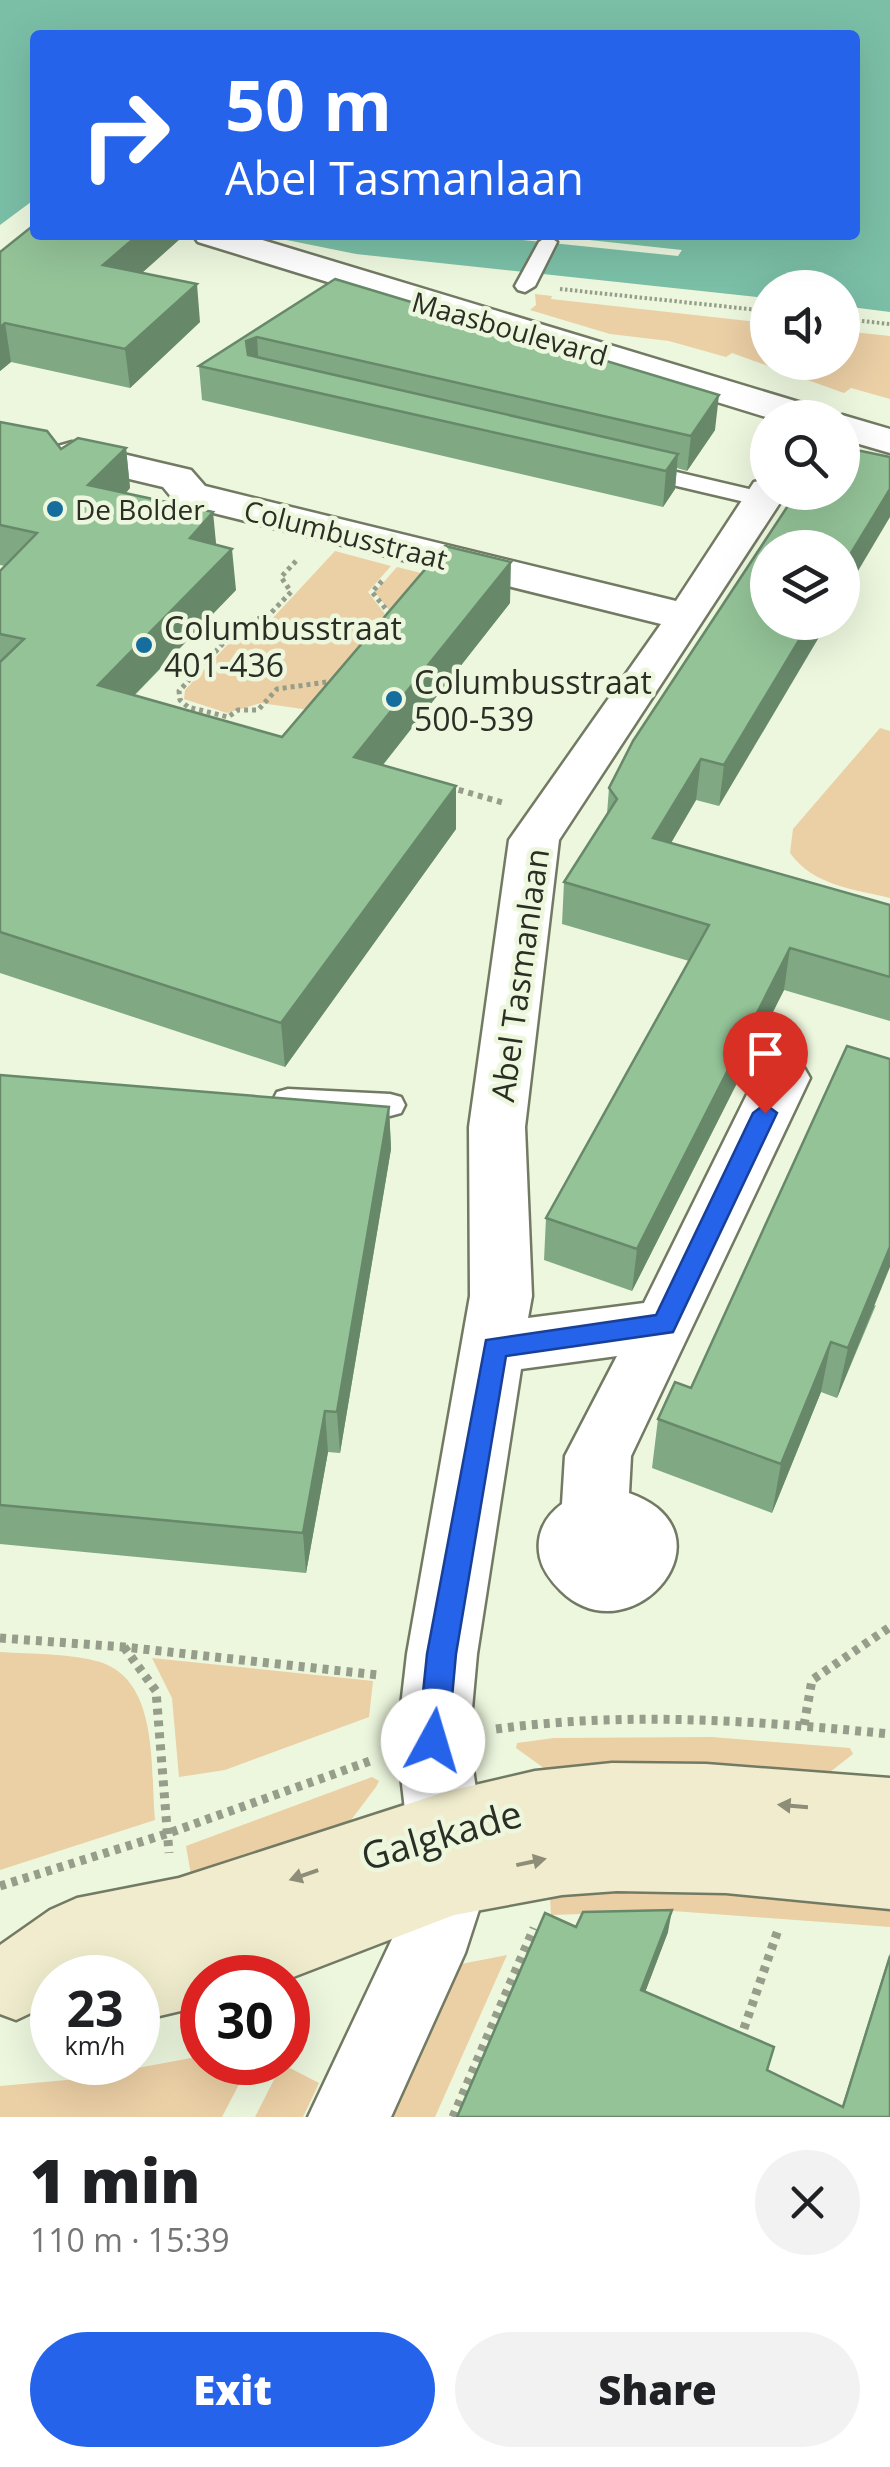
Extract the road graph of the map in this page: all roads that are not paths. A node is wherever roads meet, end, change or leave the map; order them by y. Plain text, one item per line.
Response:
1 (226, 240) edge
2 (548, 242) dead end
3 (525, 286) dead end
4 (752, 400) edge
5 (860, 432) edge
6 (890, 441) edge
7 (72, 454) edge
8 (607, 462) edge
9 (750, 492) edge
10 (755, 510) edge
11 (687, 617) junction
12 (782, 1078) dead end
13 (254, 1098) edge
14 (390, 1106) edge
15 (664, 1324) junction
16 (495, 1347) junction
17 (594, 1518) dead end
18 (890, 1814) edge
19 (448, 1853) junction
20 (890, 1872) edge
21 (160, 1978) edge
22 (23, 1983) edge
23 (349, 2117) edge

1 - 4 street, Maasboulevard
2 - 3 lane
5 - 6 street
7 - 11 street, Columbusstraat
8 - 9 lane
10 - 11 street, Abel Tasmanlaan
11 - 16 street, Abel Tasmanlaan
12 - 15 street
13 - 14 lane
15 - 16 street
15 - 17 street
16 - 19 street, Abel Tasmanlaan
18 -> 19 main road, Galgkade
19 -> 20 main road, Galgkade
19 - 21 main road, Galgkade
19 -> 22 main road, Galgkade
19 - 23 street

